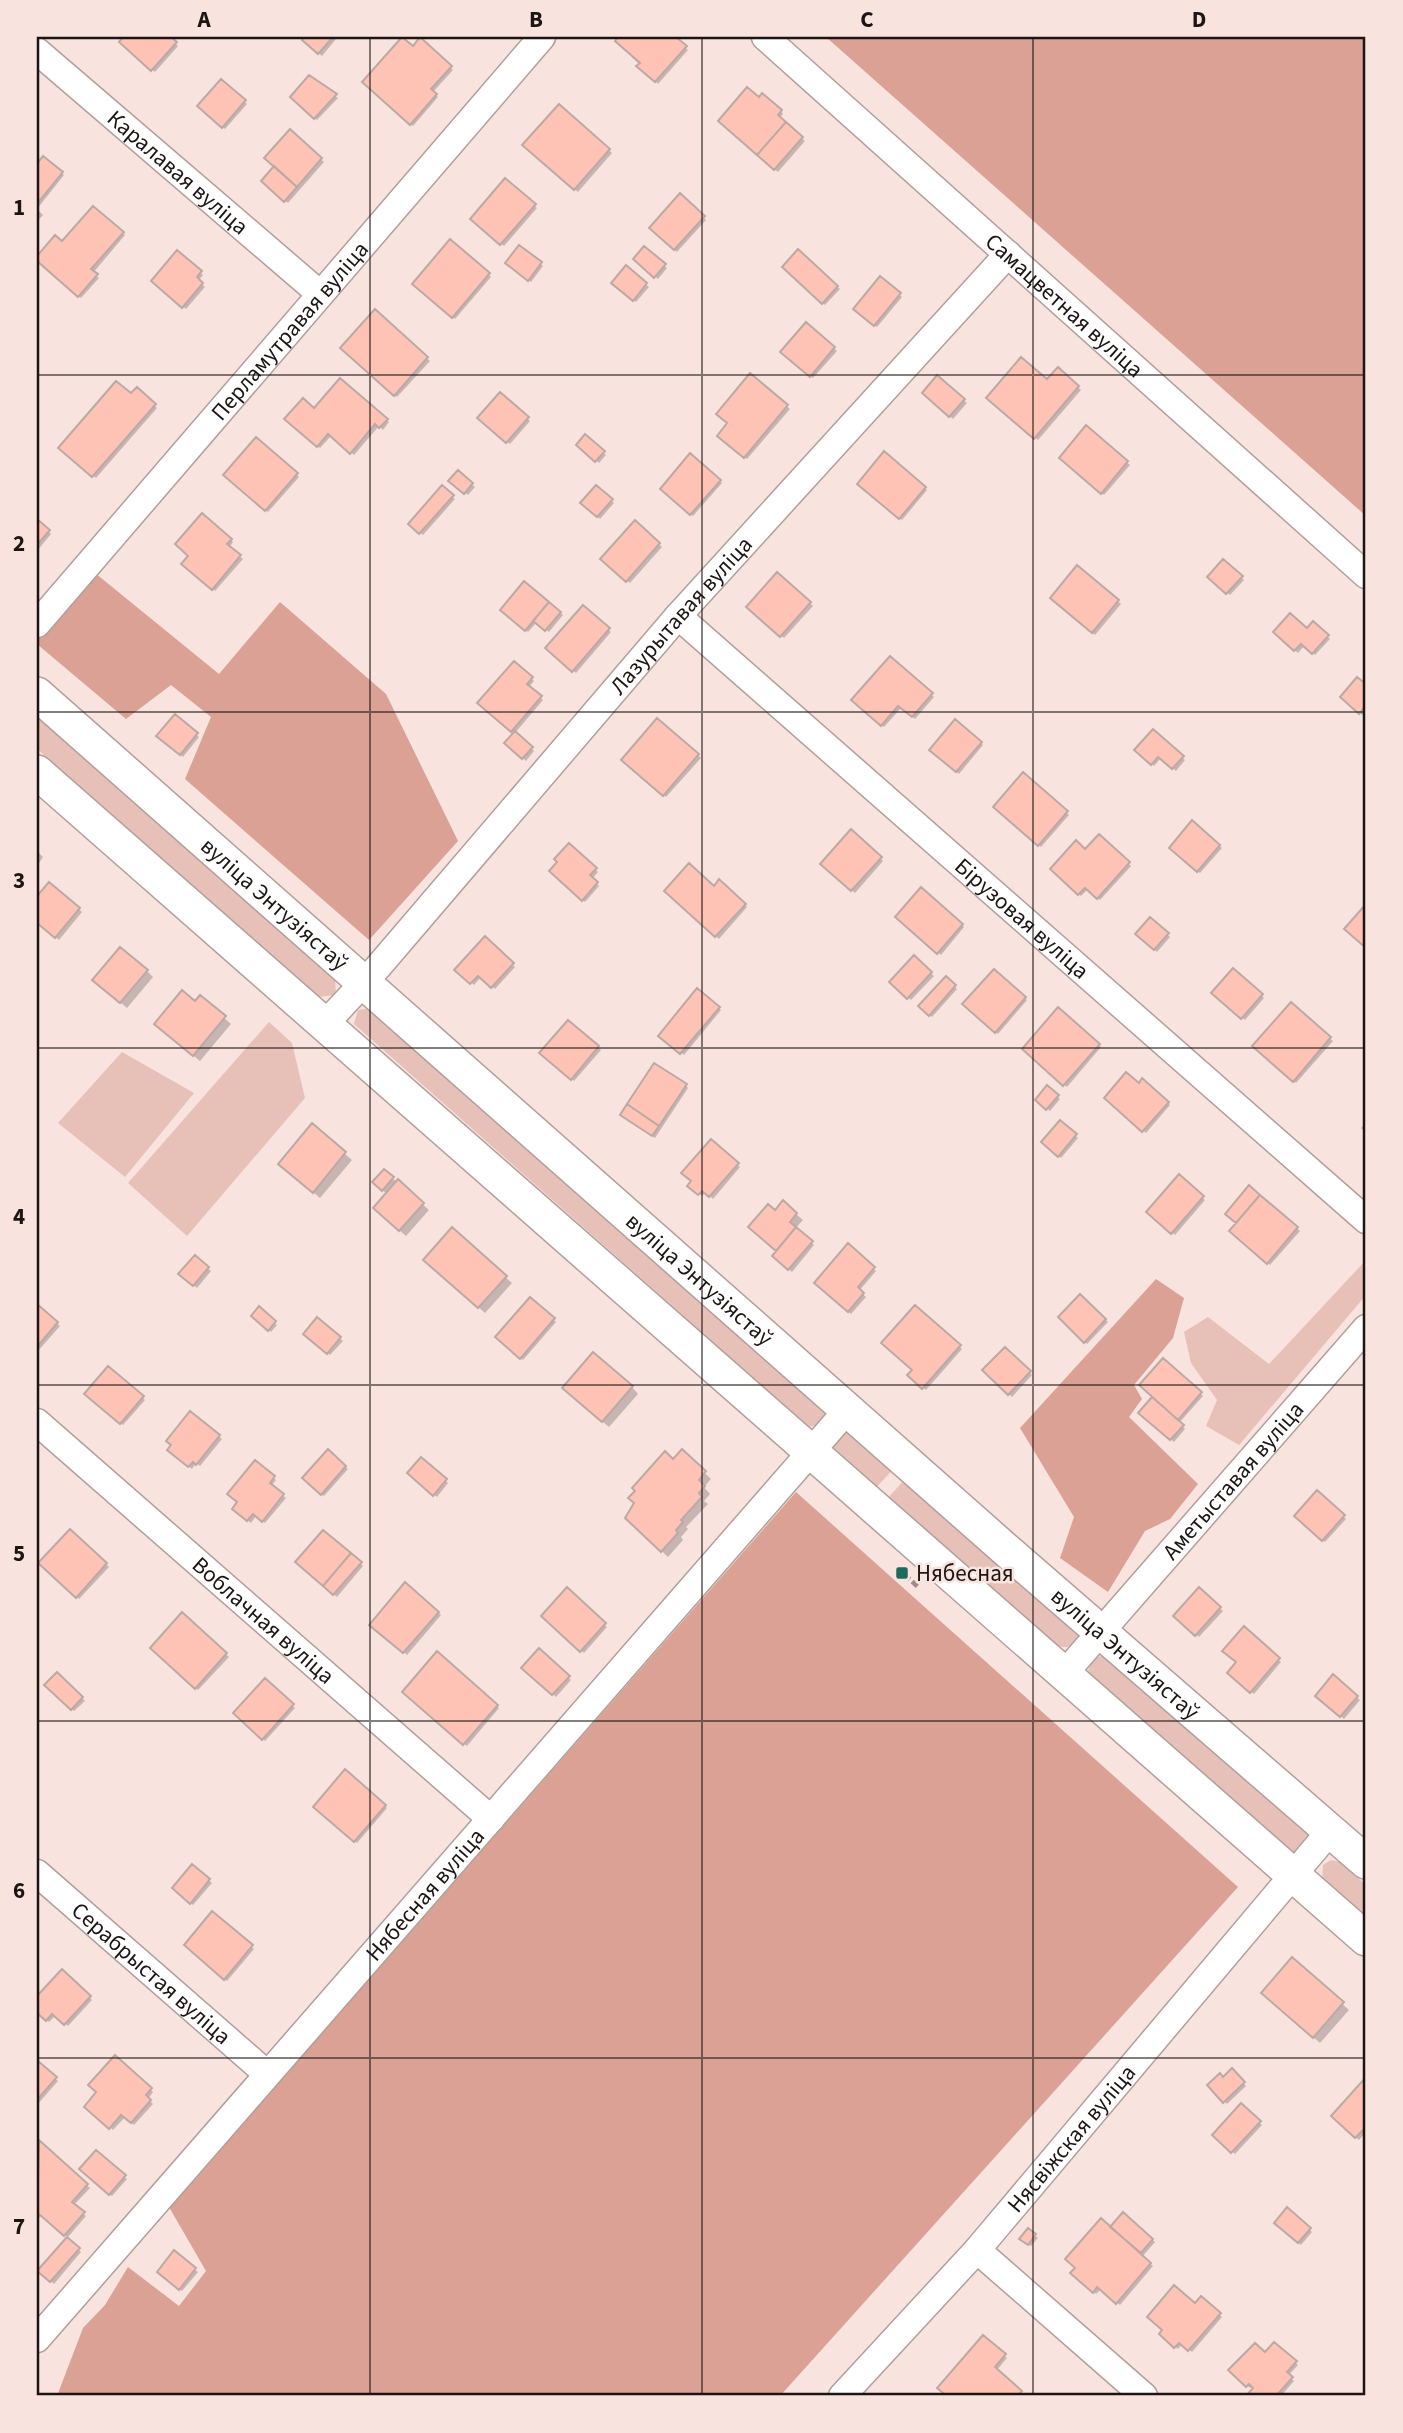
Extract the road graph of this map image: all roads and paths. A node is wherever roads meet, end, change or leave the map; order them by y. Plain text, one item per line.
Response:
1 (542, 37) edge
2 (765, 37) edge
3 (37, 51) edge
4 (1008, 254) junction
5 (319, 293) junction
6 (1366, 575) edge
7 (678, 616) junction
8 (37, 624) edge
9 (37, 694) edge
10 (37, 772) edge
11 (363, 982) junction
12 (325, 1024) junction
13 (1366, 1220) edge
14 (1366, 1328) edge
15 (849, 1408) junction
16 (37, 1422) edge
17 (812, 1450) junction
18 (1100, 1631) junction
19 (1065, 1674) junction
20 (491, 1819) junction
21 (1331, 1830) junction
22 (1366, 1862) edge
23 (37, 1873) edge
24 (1292, 1875) junction
25 (1366, 1940) edge
26 (266, 2073) junction
27 (977, 2250) junction
28 (37, 2339) edge
29 (842, 2396) edge
30 (1144, 2396) edge

1 - 5 street, Перламутравая вуліца
2 - 4 street, Самацветная вуліца
3 - 5 street, Каралавая вуліца
4 - 6 street, Самацветная вуліца
4 - 7 street, Лазурытавая вуліца
5 - 8 street, Перламутравая вуліца
7 - 11 street, Лазурытавая вуліца
7 - 13 street, Бірузовая вуліца
9 - 11 street, вуліца Энтузіястаў
10 - 12 street
11 - 12 street, Лазурытавая вуліца
11 - 15 street, вуліца Энтузіястаў
12 - 17 street
14 - 18 street, Аметыставая вуліца
15 - 17 street, Нябесная вуліца
15 - 18 street, вуліца Энтузіястаў
16 - 20 street, Воблачная вуліца
17 - 19 street
17 - 20 street, Нябесная вуліца
18 - 19 street, Аметыставая вуліца
18 - 21 street, вуліца Энтузіястаў
19 - 24 street
20 - 26 street, Нябесная вуліца
21 - 22 street, вуліца Энтузіястаў
21 - 24 street, Нясвіжская вуліца
23 - 26 street, Серабрыстая вуліца
24 - 25 street
24 - 27 street, Нясвіжская вуліца
26 - 28 street, Нябесная вуліца
27 - 29 street, Нясвіжская вуліца
27 - 30 street

